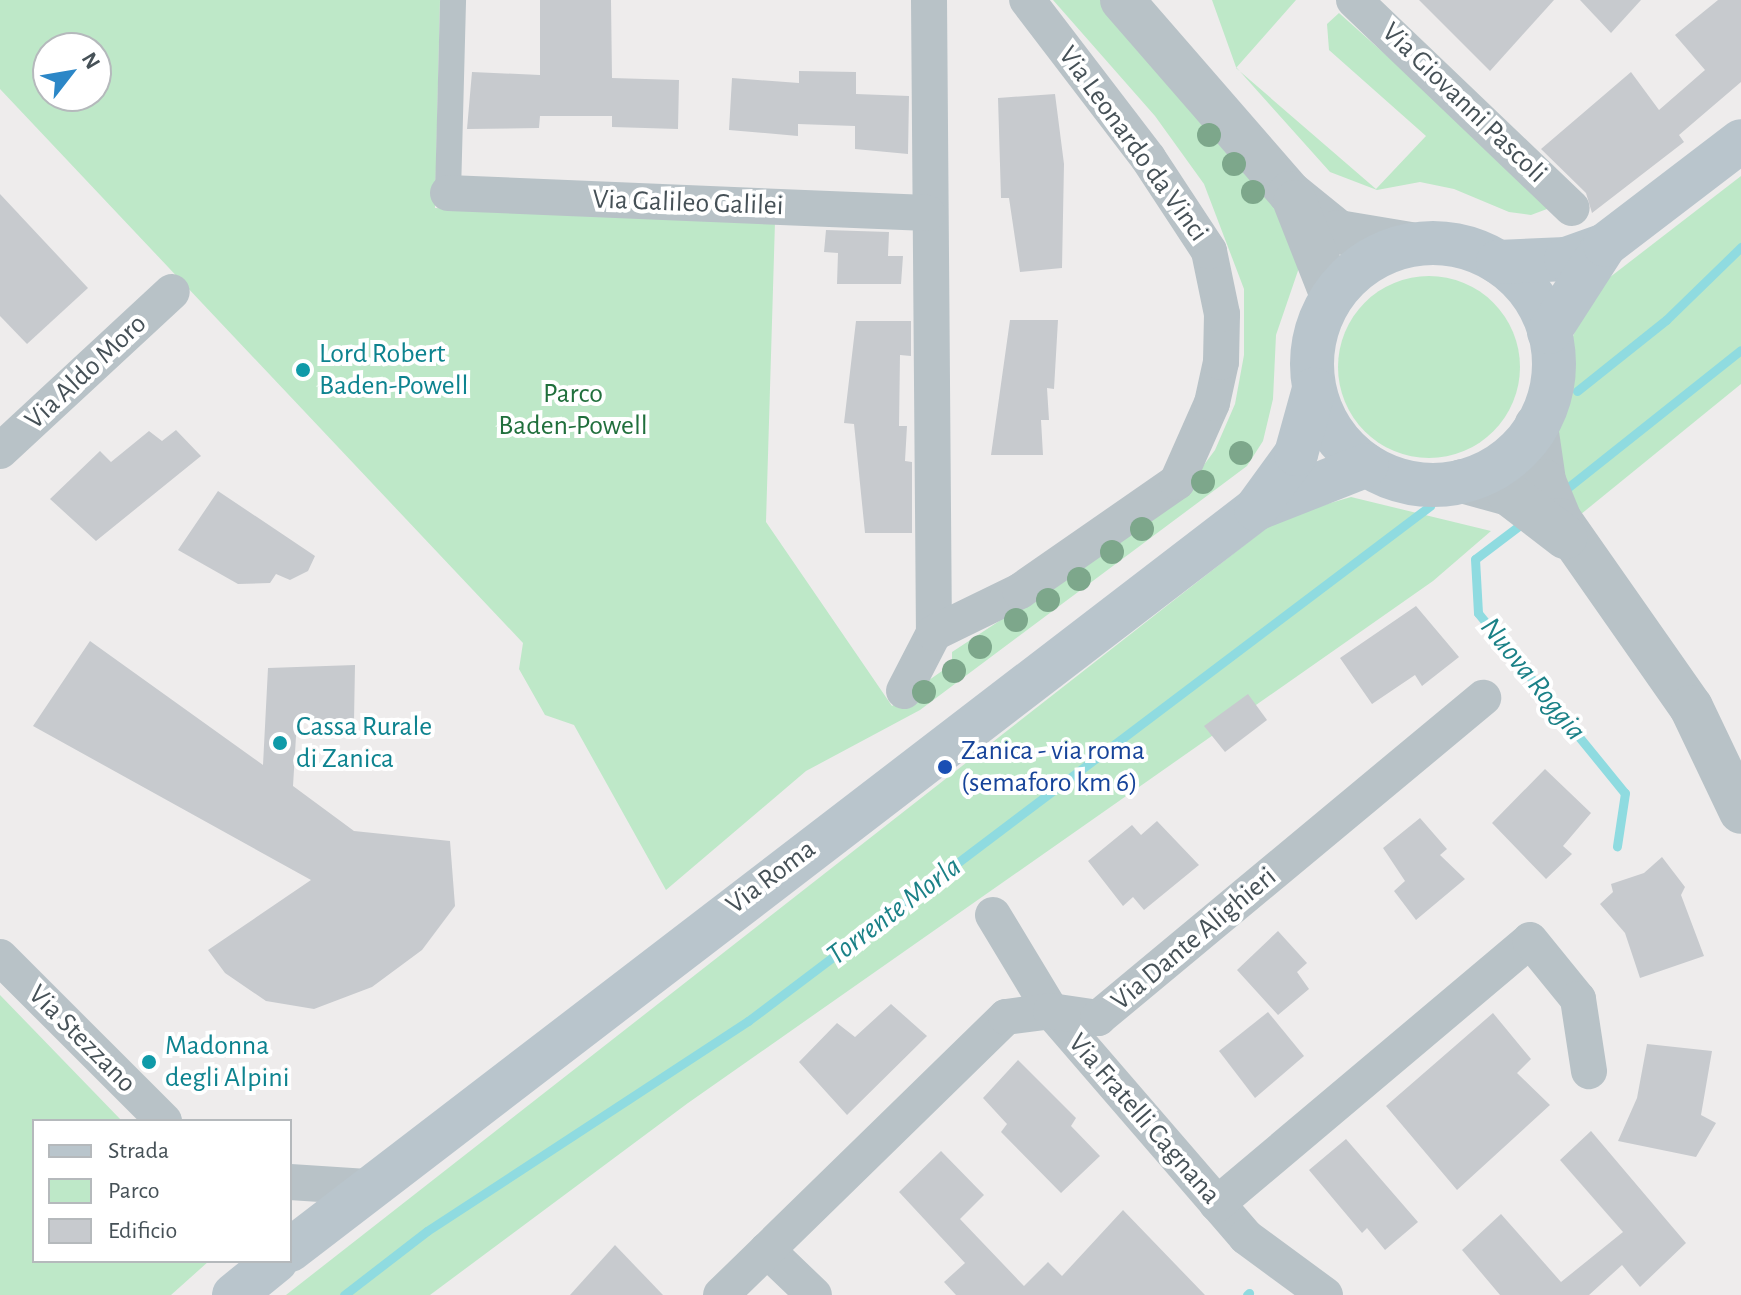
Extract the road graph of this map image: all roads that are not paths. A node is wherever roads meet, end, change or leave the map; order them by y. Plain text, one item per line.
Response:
1 (453, 0) edge
2 (929, 0) edge
3 (1027, 0) edge
4 (1122, 0) edge
5 (1354, 0) edge
6 (1741, 141) edge
7 (448, 193) joint
8 (1290, 193) junction
9 (1572, 208) dead end
10 (928, 213) junction
11 (1410, 244) junction
12 (1605, 245) junction
13 (1498, 262) junction
14 (172, 292) dead end
15 (1332, 296) junction
16 (1549, 332) junction
17 (1314, 389) junction
18 (1536, 426) junction
19 (0, 451) edge
20 (1367, 465) junction
21 (1462, 481) junction
22 (1256, 509) junction
23 (1578, 549) junction
24 (934, 633) junction
25 (904, 691) dead end
26 (1483, 698) dead end
27 (1741, 812) edge
28 (993, 915) dead end
29 (0, 957) edge
30 (1051, 1011) junction
31 (1589, 1071) dead end
32 (162, 1119) edge
33 (292, 1182) edge
34 (367, 1187) junction
35 (1217, 1204) junction
36 (292, 1248) edge
37 (767, 1250) junction
38 (274, 1263) edge
39 (234, 1295) edge
40 (721, 1295) edge
41 (814, 1295) edge
42 (1325, 1295) edge

1 - 7 street
2 - 10 street
3 - 24 street, Via Leonardo da Vinci
4 - 8 street
5 - 9 street, Via Giovanni Pascoli
6 - 12 main road, Via Roma
7 - 10 street, Via Galileo Galilei
8 - 11 street
8 - 15 street
10 - 24 street
11 - 13 main road, Via Roma
11 - 15 main road, Via Roma
12 - 13 main road, Via Roma
12 - 16 main road, Via Roma
13 - 16 main road, Via Roma
14 - 19 street, Via Aldo Moro
15 - 17 main road, Via Roma
16 - 18 main road, Via Roma
17 - 20 main road, Via Roma
17 - 22 main road, Via Roma
18 - 21 main road, Via Roma
18 - 23 street
20 - 21 main road, Via Roma
20 - 22 main road, Via Roma
21 - 23 street
22 - 34 main road, Via Roma
23 - 27 street
24 - 25 street
26 - 30 street, Via Dante Alighieri
28 - 30 street, Via Fratelli Cagnana
29 - 32 street, Via Stezzano
30 - 35 street, Via Fratelli Cagnana
30 - 37 street, Via Dante Alighieri
31 - 35 street
33 - 34 street
34 - 36 main road, Via Roma
35 - 42 street, Via Fratelli Cagnana
37 - 40 street, Via Dante Alighieri
37 - 41 street
38 - 39 main road

